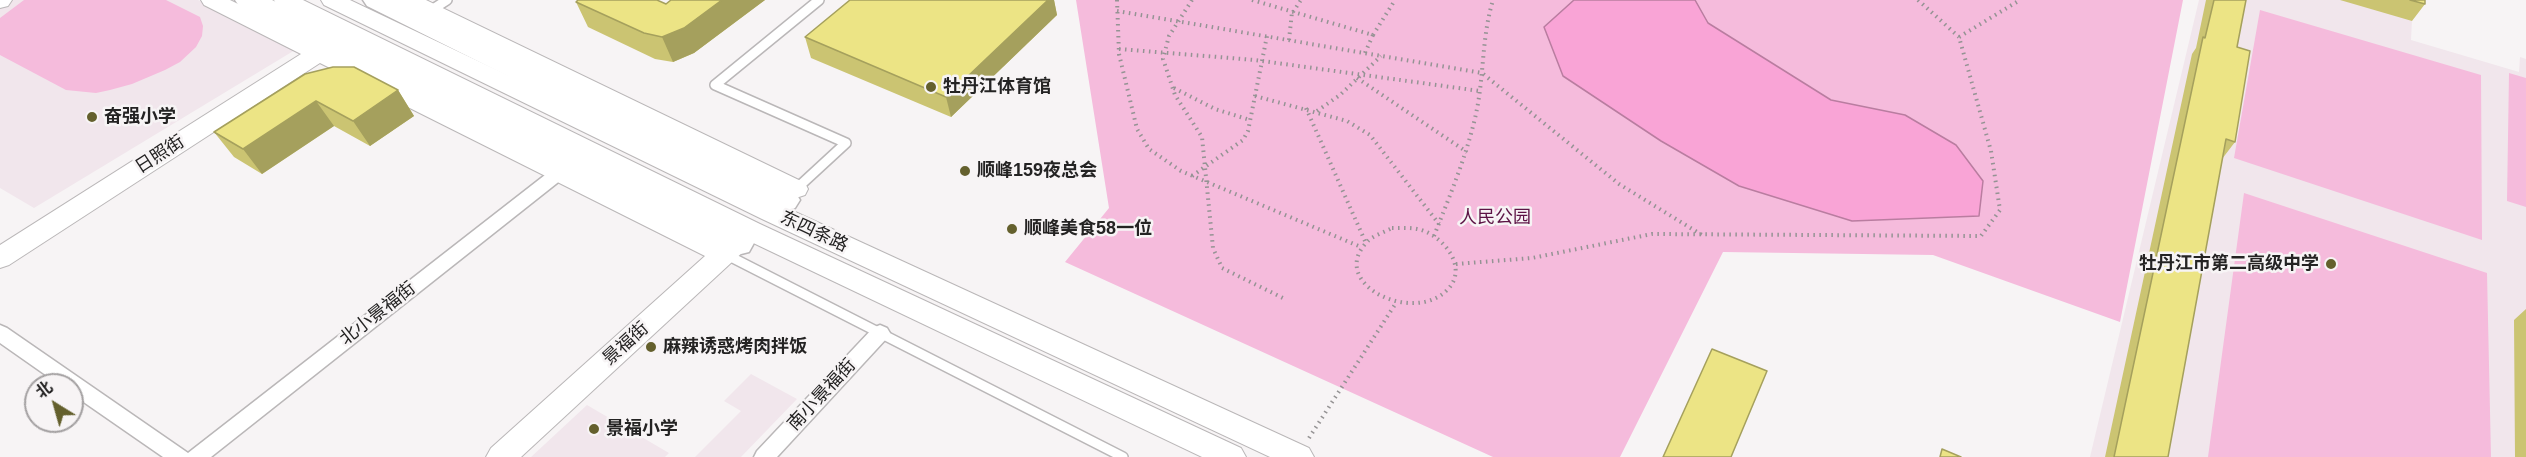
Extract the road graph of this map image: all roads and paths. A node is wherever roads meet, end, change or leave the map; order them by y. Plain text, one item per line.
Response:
1 (212, 0) edge
2 (249, 0) edge
3 (285, 0) edge
4 (332, 0) edge
5 (378, 0) edge
6 (408, 0) edge
7 (819, 0) edge
8 (1117, 0) edge
9 (1192, 0) edge
10 (1252, 0) edge
11 (1273, 0) edge
12 (1301, 0) edge
13 (1395, 0) edge
14 (1493, 0) edge
15 (1918, 0) edge
16 (2020, 0) edge
17 (439, 5) edge
18 (1269, 5) junction
19 (1118, 11) junction
20 (1293, 12) junction
21 (1176, 21) junction
22 (1373, 35) junction
23 (1267, 36) junction
24 (1959, 37) junction
25 (1289, 40) junction
26 (1119, 48) junction
27 (1163, 50) junction
28 (320, 52) junction
29 (1365, 53) junction
30 (1381, 56) junction
31 (1262, 61) junction
32 (1482, 72) junction
33 (1357, 78) junction
34 (1173, 87) junction
35 (1480, 91) junction
36 (1255, 96) junction
37 (1306, 108) junction
38 (1316, 111) junction
39 (1250, 120) junction
40 (1467, 152) junction
41 (645, 165) junction
42 (1206, 165) junction
43 (560, 172) junction
44 (1192, 176) junction
45 (1208, 183) junction
46 (760, 221) junction
47 (1439, 224) junction
48 (1434, 236) junction
49 (1703, 236) junction
50 (1365, 241) junction
51 (1361, 247) junction
52 (0, 258) edge
53 (1456, 264) junction
54 (1283, 298) dead end
55 (1396, 303) junction
56 (0, 333) edge
57 (880, 333) junction
58 (179, 457) edge
59 (196, 457) edge
60 (501, 457) edge
61 (764, 457) edge
62 (1123, 457) edge
63 (1230, 457) edge
64 (1298, 457) edge

1 - 28 main road
2 - 41 highway
3 - 41 main road
4 - 41 main road
5 - 41 highway
6 - 17 main road
7 - 46 lane
8 - 19 path
9 - 21 path
10 - 18 path
11 - 18 path
12 - 20 path
13 - 22 path
14 - 32 path
15 - 24 path
16 - 24 path
17 - 46 main road
18 - 20 path
19 - 21 path
19 - 26 path
20 - 22 path
20 - 25 path
21 - 23 path
21 - 27 path
22 - 29 path
23 - 25 path
23 - 31 path
24 - 49 path
25 - 29 path
26 - 27 path
26 - 44 path
27 - 31 path
27 - 34 path
28 - 43 main road
28 - 52 main road, 日照街
29 - 30 path
30 - 32 path
30 - 33 path
31 - 35 path
31 - 36 path
32 - 35 path
32 - 49 path
33 - 38 path
33 - 40 path
34 - 39 path
34 - 42 path
35 - 40 path
36 - 37 path
36 - 39 path
37 - 38 path
37 - 50 path
38 - 47 path
39 - 42 path
40 - 47 path
41 - 46 highway
41 - 46 highway
42 - 44 path
42 - 45 path
43 - 46 main road
43 - 59 street, 北小景福街
44 - 45 path
45 - 51 path
45 - 54 path
46 - 57 lane
46 - 60 main road, 景福街
46 - 63 main road
46 - 64 main road, 东四条路
47 - 48 path
48 - 50 path
48 - 53 path
49 - 53 path
50 - 51 path
51 - 55 path
53 - 55 path
55 - 64 path
56 - 58 street
57 - 61 street, 南小景福街
57 - 62 lane

